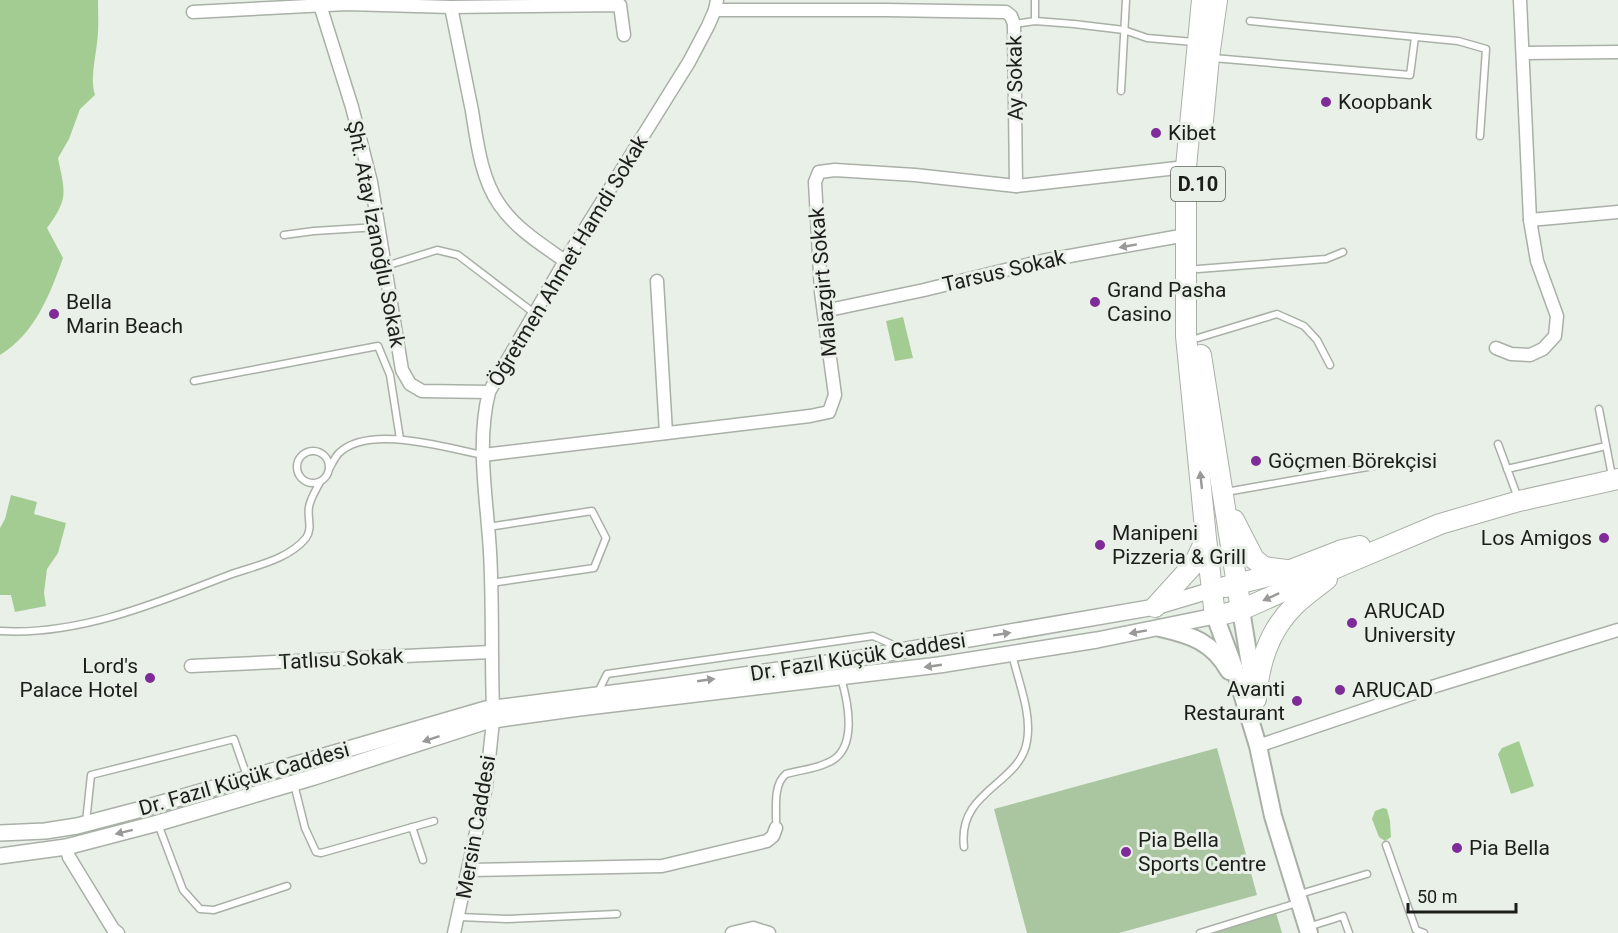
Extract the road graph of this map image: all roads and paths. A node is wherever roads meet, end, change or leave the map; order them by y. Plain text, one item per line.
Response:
1 (1035, 0) edge
2 (1126, 0) edge
3 (1202, 0) edge
4 (1217, 0) edge
5 (1520, 0) edge
6 (320, 5) junction
7 (716, 5) edge
8 (886, 5) edge
9 (451, 7) junction
10 (193, 12) dead end
11 (1035, 21) junction
12 (1250, 21) dead end
13 (1014, 24) junction
14 (1124, 30) junction
15 (624, 35) dead end
16 (1415, 37) junction
17 (1203, 50) junction
18 (1618, 52) edge
19 (1523, 53) junction
20 (1121, 92) dead end
21 (1480, 136) dead end
22 (1186, 166) junction
23 (1016, 186) junction
24 (1618, 212) edge
25 (1530, 220) junction
26 (378, 227) junction
27 (284, 235) dead end
28 (1186, 236) junction
29 (1343, 252) dead end
30 (566, 261) junction
31 (386, 266) junction
32 (1198, 269) junction
33 (657, 281) dead end
34 (824, 311) junction
35 (534, 313) junction
36 (1198, 338) junction
37 (1496, 348) dead end
38 (1330, 365) dead end
39 (1196, 368) junction
40 (194, 381) dead end
41 (489, 392) junction
42 (1599, 409) dead end
43 (666, 433) junction
44 (400, 439) junction
45 (1498, 444) dead end
46 (1606, 446) junction
47 (483, 454) junction
48 (1390, 463) dead end
49 (329, 469) junction
50 (1507, 469) junction
51 (1615, 479) edge
52 (320, 482) junction
53 (1222, 493) junction
54 (1519, 501) junction
55 (488, 527) junction
56 (1421, 531) junction
57 (1206, 538) junction
58 (1345, 564) junction
59 (1288, 571) junction
60 (490, 583) junction
61 (1237, 585) junction
62 (1212, 590) junction
63 (1155, 606) junction
64 (1241, 610) junction
65 (1215, 616) junction
66 (1160, 628) junction
67 (1618, 630) edge
68 (0, 631) edge
69 (491, 652) junction
70 (1011, 654) junction
71 (191, 666) dead end
72 (841, 677) junction
73 (1248, 696) junction
74 (493, 711) junction
75 (1257, 746) junction
76 (248, 779) junction
77 (293, 783) junction
78 (434, 821) dead end
79 (86, 822) junction
80 (158, 823) junction
81 (412, 827) junction
82 (776, 828) joint
83 (0, 833) edge
84 (1386, 845) dead end
85 (66, 847) junction
86 (964, 847) dead end
87 (0, 856) edge
88 (423, 860) dead end
89 (469, 870) junction
90 (1367, 874) dead end
91 (286, 886) dead end
92 (1297, 899) junction
93 (616, 914) dead end
94 (459, 917) junction
95 (1308, 930) edge
96 (118, 933) edge
97 (454, 933) edge
98 (732, 933) edge
99 (769, 933) edge
100 (1200, 933) edge
101 (1349, 933) edge
102 (1424, 933) edge

1 - 11 lane
2 - 14 lane
3 - 17 main road, D.10
4 - 17 main road, D.10
5 - 19 street
6 - 9 street
6 - 10 street
6 - 26 street, Şht. Atay İzanoğlu Sokak
7 - 8 street, Ay Sokak
7 - 30 street, Öğretmen Ahmet Hamdi Sokak
8 - 13 street, Ay Sokak
9 - 15 street
9 - 30 street
11 - 13 lane
11 - 14 lane
12 - 16 lane
13 - 23 street, Ay Sokak
14 - 17 lane
14 - 20 lane
16 - 17 lane
16 - 21 lane
17 - 22 main road, D.10
17 - 32 main road, D.10
18 - 19 street
19 - 25 street
22 - 23 street, Malazgirt Sokak
22 - 28 main road, D.10
23 - 34 street, Malazgirt Sokak
24 - 25 street
25 - 37 street
26 - 27 lane
26 - 31 street, Şht. Atay İzanoğlu Sokak
28 -> 34 street, Tarsus Sokak
28 - 39 main road, D.10
29 - 32 lane
30 - 35 street, Öğretmen Ahmet Hamdi Sokak
31 - 35 lane
31 - 41 street, Şht. Atay İzanoğlu Sokak
32 - 36 main road, D.10
33 - 43 street
34 - 43 street, Malazgirt Sokak
35 - 41 street, Öğretmen Ahmet Hamdi Sokak
36 - 38 lane
36 - 39 main road, D.10
39 - 53 main road, D.10
57 -> 39 main road, D.10
40 - 44 lane
41 - 47 street, Öğretmen Ahmet Hamdi Sokak
42 - 46 lane
43 - 47 street, Malazgirt Sokak
44 - 47 lane
44 - 49 lane
45 - 50 lane
46 - 50 lane
46 - 51 lane
47 - 55 street, Öğretmen Ahmet Hamdi Sokak
48 - 53 lane
49 - 52 lane
49 - 52 lane
50 - 54 lane
51 - 54 main road
52 - 68 lane
53 - 59 main road
53 - 61 main road, D.10
54 - 56 main road
55 - 60 street, Öğretmen Ahmet Hamdi Sokak
55 - 60 lane
56 - 58 main road
56 - 59 main road
57 - 62 main road, D.10
57 - 63 main road
58 -> 64 main road
58 - 73 main road
59 - 61 main road
60 - 69 street, Öğretmen Ahmet Hamdi Sokak
61 - 62 main road
61 - 64 main road
62 - 63 street, Dr. Fazıl Küçük Caddesi
62 - 65 main road, D.10
74 -> 63 street, Dr. Fazıl Küçük Caddesi
64 - 65 main road
64 - 73 main road
65 - 66 street
65 - 73 main road
66 -> 70 street
66 - 73 main road
67 - 75 street
69 - 71 street, Tatlısu Sokak
69 - 74 street, Öğretmen Ahmet Hamdi Sokak
70 -> 72 street
70 - 86 lane
72 - 74 street
72 - 82 lane
73 - 75 main road
74 - 76 street, Dr. Fazıl Küçük Caddesi
74 -> 77 street
74 - 89 street, Mersin Caddesi
75 - 92 main road
76 - 79 street, Dr. Fazıl Küçük Caddesi
76 - 79 lane
77 - 80 street
77 - 81 lane
78 - 81 lane
79 - 83 street, Dr. Fazıl Küçük Caddesi
80 -> 85 street
80 - 91 lane
81 - 88 lane
82 - 89 street
84 - 102 lane
85 - 87 street
85 - 96 street
89 - 94 street, Mersin Caddesi
90 - 92 lane
92 - 95 main road
92 - 100 lane
93 - 94 lane
94 - 97 street, Mersin Caddesi
95 - 101 lane
98 - 99 street

